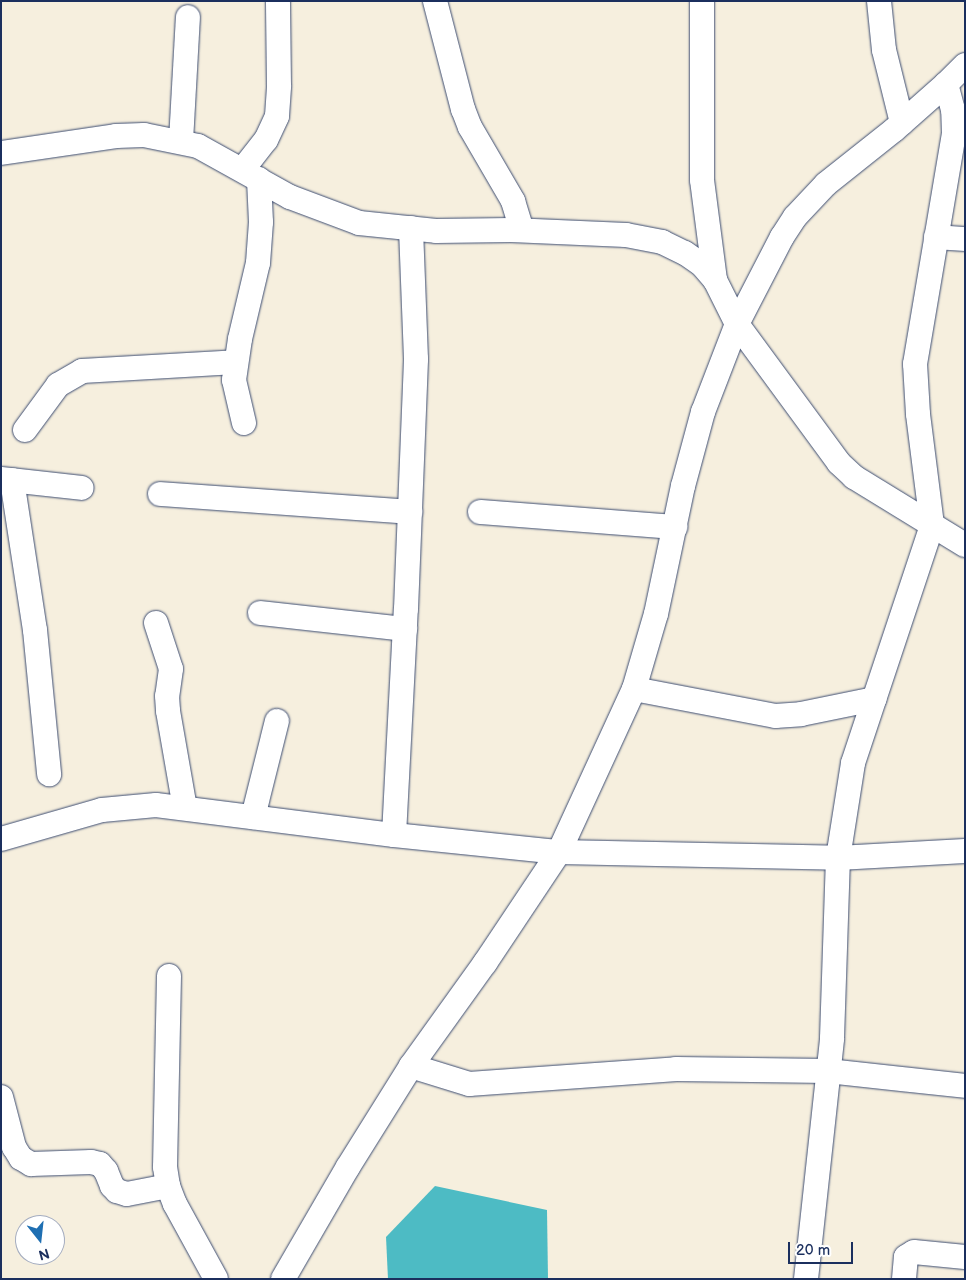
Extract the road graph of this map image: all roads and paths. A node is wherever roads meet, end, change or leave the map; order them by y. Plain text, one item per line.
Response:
1 (278, 1) edge
2 (436, 1) edge
3 (702, 1) edge
4 (879, 1) edge
5 (188, 17) dead end
6 (965, 65) edge
7 (946, 84) junction
8 (902, 124) junction
9 (181, 140) junction
10 (1, 153) edge
11 (251, 174) junction
12 (411, 228) junction
13 (522, 230) junction
14 (936, 237) junction
15 (965, 239) edge
16 (715, 280) junction
17 (736, 324) junction
18 (236, 362) junction
19 (244, 423) dead end
20 (25, 430) dead end
21 (7, 480) edge
22 (82, 488) dead end
23 (160, 494) dead end
24 (410, 512) junction
25 (480, 512) dead end
26 (932, 526) junction
27 (674, 527) junction
28 (965, 545) edge
29 (260, 613) dead end
30 (156, 623) dead end
31 (405, 629) junction
32 (634, 689) junction
33 (874, 699) junction
34 (277, 721) dead end
35 (50, 774) dead end
36 (184, 808) junction
37 (253, 817) junction
38 (394, 835) junction
39 (1, 839) edge
40 (965, 851) edge
41 (559, 852) junction
42 (838, 858) junction
43 (169, 976) dead end
44 (410, 1066) junction
45 (828, 1071) junction
46 (965, 1086) edge
47 (1, 1097) edge
48 (168, 1186) junction
49 (965, 1257) edge
50 (216, 1279) edge
51 (283, 1279) edge
52 (806, 1279) edge
53 (904, 1279) edge

1 - 11 street
2 - 13 street
3 - 16 street
4 - 8 street
5 - 9 street
6 - 7 street
7 - 8 street
7 - 14 street
8 - 17 street
9 - 10 street
9 - 11 street
11 - 12 street
11 - 18 street
12 - 13 street
12 - 24 street
13 - 16 street
14 - 15 street
14 - 26 street
16 - 17 street
17 - 26 street
17 - 27 street
18 - 19 street
18 - 20 street
21 - 22 street
21 - 35 street
23 - 24 street
24 - 31 street
25 - 27 street
26 - 28 street
26 - 33 street
27 - 32 street
29 - 31 street
30 - 36 street
31 - 38 street
32 - 33 street
32 - 41 street
33 - 42 street
34 - 37 street
36 - 37 street
36 - 39 street
37 - 38 street
38 - 41 street
40 - 42 street
41 - 42 street
41 - 44 street
42 - 45 street
43 - 48 street
44 - 45 street
44 - 51 street
45 - 46 street
45 - 52 street
47 - 48 street
48 - 50 street
49 - 53 street

